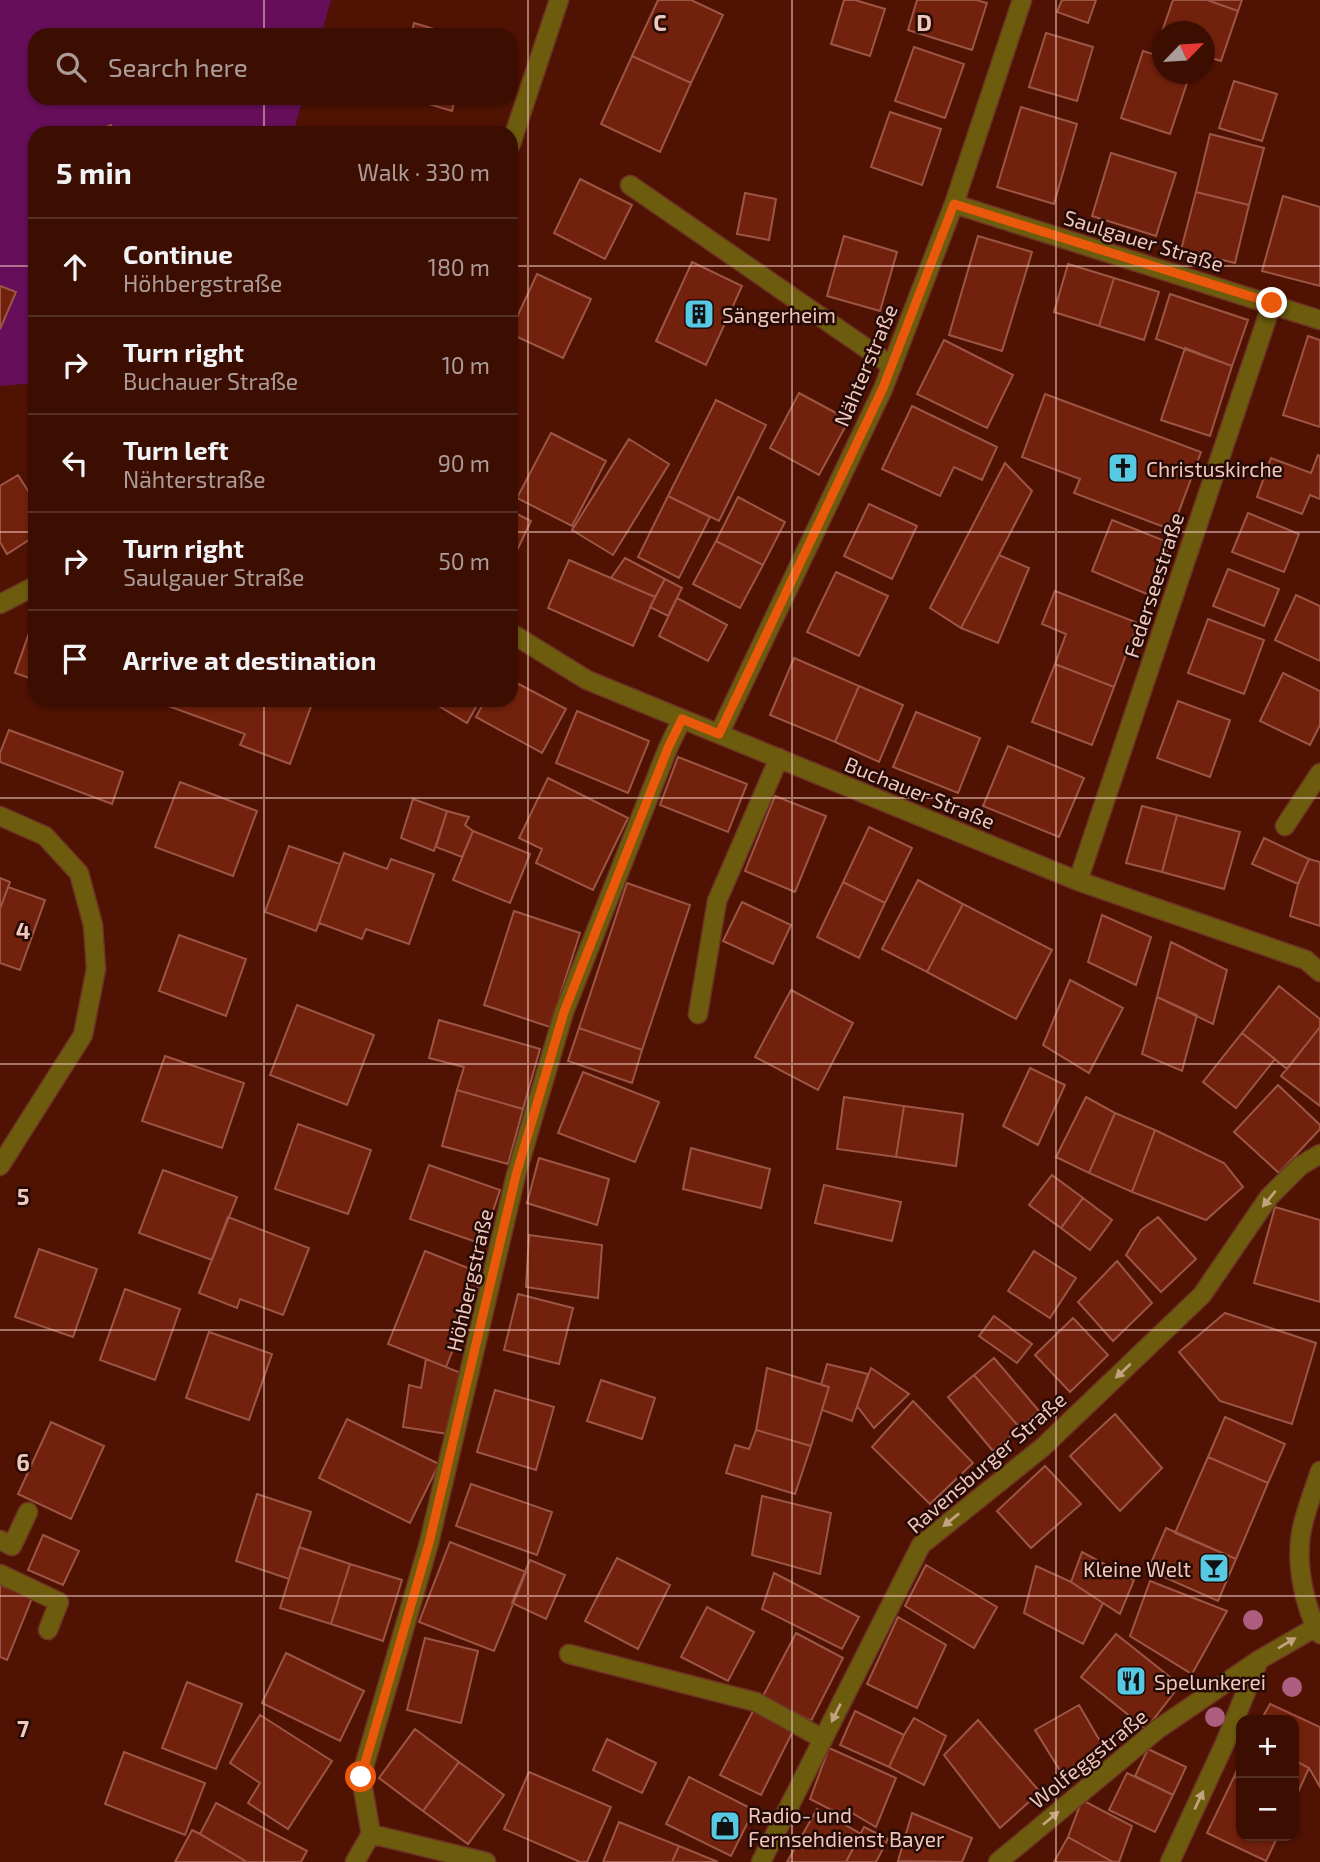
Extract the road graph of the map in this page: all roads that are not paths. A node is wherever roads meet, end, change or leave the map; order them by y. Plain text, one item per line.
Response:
1 (559, 0) edge
2 (1022, 0) edge
3 (517, 126) edge
4 (630, 185) dead end
5 (954, 204) junction
6 (1272, 303) junction
7 (1320, 320) edge
8 (892, 366) junction
9 (28, 590) edge
10 (0, 604) edge
11 (518, 637) edge
12 (682, 719) junction
13 (719, 734) junction
14 (779, 758) junction
15 (1320, 774) edge
16 (0, 816) edge
17 (1285, 826) dead end
18 (1078, 881) junction
19 (1320, 972) edge
20 (698, 1014) dead end
21 (1320, 1154) edge
22 (0, 1166) edge
23 (1320, 1471) edge
24 (28, 1512) dead end
25 (0, 1540) edge
26 (0, 1574) edge
27 (48, 1630) dead end
28 (1318, 1630) edge
29 (569, 1654) dead end
30 (1259, 1660) junction
31 (823, 1739) junction
32 (371, 1834) junction
33 (355, 1862) edge
34 (486, 1862) edge
35 (761, 1862) edge
36 (998, 1862) edge
37 (1170, 1862) edge

1 - 3 street
2 - 5 street, Nähterstraße
4 - 8 street
5 - 6 street, Saulgauer Straße
5 - 8 street, Nähterstraße
6 - 7 street, Saulgauer Straße
6 - 18 street, Federseestraße
8 - 13 street, Nähterstraße
9 - 10 street
11 - 12 street, Buchauer Straße
12 - 13 street, Buchauer Straße
12 - 32 street, Höhbergstraße
13 - 14 street, Buchauer Straße
14 - 18 street, Buchauer Straße
14 - 20 street
15 - 17 street
16 - 22 street
18 - 19 street, Buchauer Straße
21 -> 31 street, Ravensburger Straße
23 - 28 street
24 - 25 street
26 - 27 street
30 -> 28 street, Wolfeggstraße
29 - 31 street
36 -> 30 street, Wolfeggstraße
37 -> 30 street
31 - 35 street, Ravensburger Straße
32 - 33 street
32 - 34 street

